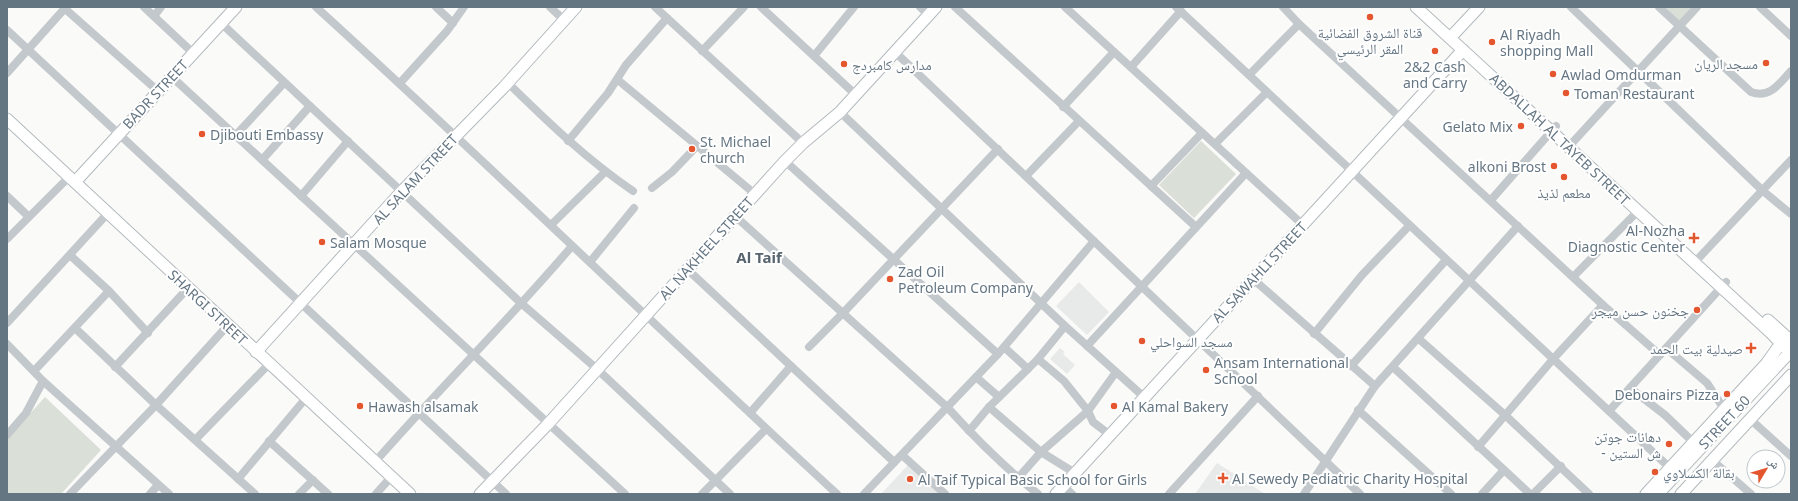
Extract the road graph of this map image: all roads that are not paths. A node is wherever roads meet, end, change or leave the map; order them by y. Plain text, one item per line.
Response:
1 (144, 7) edge
2 (162, 7) edge
3 (236, 7) edge
4 (316, 7) edge
5 (436, 7) edge
6 (464, 7) edge
7 (550, 7) edge
8 (576, 7) edge
9 (654, 7) edge
10 (744, 7) edge
11 (761, 7) edge
12 (854, 7) edge
13 (920, 7) edge
14 (955, 7) edge
15 (1065, 7) edge
16 (1284, 7) edge
17 (1416, 7) edge
18 (1427, 7) edge
19 (1479, 7) edge
20 (1571, 7) edge
21 (1659, 7) edge
22 (1697, 7) edge
23 (1760, 7) edge
24 (65, 8) edge
25 (1178, 9) edge
26 (771, 10) edge
27 (933, 11) edge
28 (154, 16) junction
29 (667, 18) junction
30 (564, 20) junction
31 (221, 23) junction
32 (453, 23) junction
33 (1300, 24) junction
34 (1680, 26) junction
35 (7, 30) edge
36 (1453, 35) junction
37 (1791, 36) edge
38 (1466, 48) junction
39 (28, 50) junction
40 (702, 51) junction
41 (895, 52) junction
42 (1114, 52) junction
43 (193, 53) junction
44 (814, 56) junction
45 (1131, 67) junction
46 (1791, 70) edge
47 (1639, 71) junction
48 (7, 73) edge
49 (1249, 75) junction
50 (172, 77) junction
51 (618, 80) junction
52 (284, 82) junction
53 (400, 83) junction
54 (508, 83) junction
55 (158, 92) junction
56 (1268, 92) junction
57 (856, 95) junction
58 (310, 106) junction
59 (1063, 107) junction
60 (840, 112) junction
61 (1401, 118) junction
62 (7, 119) edge
63 (1079, 121) junction
64 (1554, 129) junction
65 (120, 133) junction
66 (1202, 133) junction
67 (456, 135) junction
68 (235, 136) junction
69 (348, 141) junction
70 (568, 141) junction
71 (1573, 142) junction
72 (802, 143) junction
73 (1215, 144) junction
74 (697, 146) junction
75 (998, 149) junction
76 (262, 160) junction
77 (1791, 160) edge
78 (786, 161) junction
79 (605, 172) junction
80 (1352, 172) junction
81 (1246, 173) junction
82 (1026, 176) junction
83 (72, 179) junction
84 (1151, 186) junction
85 (652, 188) dead end
86 (402, 191) junction
87 (633, 191) dead end
88 (1763, 191) junction
89 (755, 194) junction
90 (7, 196) edge
91 (301, 196) junction
92 (1491, 200) junction
93 (634, 208) dead end
94 (942, 208) junction
95 (1638, 210) junction
96 (108, 213) junction
97 (1791, 214) edge
98 (28, 216) junction
99 (735, 216) junction
100 (552, 224) junction
101 (1303, 225) junction
102 (1409, 226) junction
103 (1518, 226) junction
104 (1196, 227) junction
105 (7, 239) edge
106 (1094, 241) junction
107 (355, 245) junction
108 (572, 246) junction
109 (71, 256) junction
110 (894, 259) junction
111 (1446, 260) junction
112 (1697, 260) junction
113 (590, 262) junction
114 (687, 268) junction
115 (1573, 277) junction
116 (1253, 279) junction
117 (1469, 279) junction
118 (1724, 285) junction
119 (1142, 286) junction
120 (188, 288) junction
121 (109, 291) junction
122 (1041, 302) junction
123 (301, 303) junction
124 (522, 304) junction
125 (1602, 305) junction
126 (843, 313) junction
127 (645, 316) junction
128 (7, 323) edge
129 (228, 325) junction
130 (1065, 326) junction
131 (75, 328) junction
132 (148, 334) junction
133 (1314, 334) junction
134 (1198, 339) junction
135 (1419, 339) junction
136 (7, 344) edge
137 (1789, 344) edge
138 (1087, 346) junction
139 (809, 347) dead end
140 (1004, 347) junction
141 (1666, 348) junction
142 (256, 352) junction
143 (998, 354) junction
144 (474, 355) junction
145 (1660, 355) junction
146 (1554, 358) junction
147 (1038, 359) junction
148 (269, 364) junction
149 (791, 366) junction
150 (1351, 366) junction
151 (115, 367) junction
152 (1393, 367) junction
153 (597, 369) junction
154 (1028, 369) junction
155 (34, 371) junction
156 (1116, 372) junction
157 (1791, 375) edge
158 (976, 377) junction
159 (43, 381) junction
160 (1375, 386) junction
161 (1630, 388) junction
162 (1258, 396) junction
163 (999, 397) junction
164 (1144, 397) junction
165 (306, 398) junction
166 (156, 405) junction
167 (948, 406) junction
168 (989, 407) junction
169 (1724, 409) junction
170 (1358, 410) junction
171 (1088, 411) junction
172 (1609, 411) junction
173 (419, 412) junction
174 (750, 413) junction
175 (1505, 415) junction
176 (1750, 420) junction
177 (548, 424) junction
178 (766, 429) junction
179 (969, 431) junction
180 (7, 435) edge
181 (1110, 435) junction
182 (195, 440) junction
183 (269, 441) junction
184 (1693, 442) junction
185 (117, 446) junction
186 (1478, 446) junction
187 (1041, 452) junction
188 (902, 455) junction
189 (1791, 456) edge
190 (1712, 460) junction
191 (1326, 461) junction
192 (375, 462) junction
193 (894, 462) junction
194 (1561, 466) junction
195 (1670, 468) junction
196 (1504, 470) junction
197 (1075, 473) junction
198 (391, 477) junction
199 (1018, 478) junction
200 (238, 479) junction
201 (313, 480) junction
202 (715, 480) junction
203 (492, 481) junction
204 (158, 485) junction
205 (1059, 490) edge
206 (70, 494) edge
207 (150, 494) edge
208 (169, 494) edge
209 (255, 494) edge
210 (299, 494) edge
211 (328, 494) edge
212 (376, 494) edge
213 (410, 494) edge
214 (480, 494) edge
215 (506, 494) edge
216 (625, 494) edge
217 (702, 494) edge
218 (730, 494) edge
219 (837, 494) edge
220 (864, 494) edge
221 (945, 494) edge
222 (1038, 494) edge
223 (1072, 494) edge
224 (1169, 494) edge
225 (1304, 494) edge
226 (1360, 494) edge
227 (1451, 494) edge
228 (1482, 494) edge
229 (1530, 494) edge
230 (1533, 494) edge
231 (1589, 494) edge
232 (1646, 494) edge
233 (1658, 494) edge
234 (1681, 494) edge
235 (1751, 494) edge

1 - 28 street
2 - 28 street
3 - 31 street, BADR STREET
4 - 53 street
5 - 32 street
6 - 32 street
7 - 30 street
8 - 30 street, AL SALAM STREET
9 - 29 street
10 - 40 street
11 - 26 street
12 - 44 street
13 - 27 street
14 - 59 street
15 - 42 street
16 - 33 street
17 - 36 street, ABDALLAH AL TAYEB STREET
18 - 36 street, ABDALLAH AL TAYEB STREET
19 - 36 street
20 - 47 street
21 - 34 street
22 - 34 street
23 - 37 street
24 - 39 street
24 - 55 street
25 - 45 street
25 - 49 street
26 - 44 street
27 - 41 street, AL NAKHEEL STREET
28 - 43 street
29 - 40 street
29 - 51 street
30 - 54 street, AL SALAM STREET
31 - 43 street, BADR STREET
31 - 52 street
32 - 53 street
33 - 49 street
33 - 61 street
34 - 46 street
34 - 47 street
35 - 39 street
36 - 38 street, ABDALLAH AL TAYEB STREET
38 - 61 street, AL SAWAHLI STREET
38 - 64 street, ABDALLAH AL TAYEB STREET
39 - 48 street
39 - 65 street
40 - 72 street
41 - 57 street, AL NAKHEEL STREET
41 - 75 street
42 - 45 street
42 - 59 street
43 - 50 street, BADR STREET
44 - 57 street
45 - 66 street
47 - 71 street
47 - 88 street
49 - 56 street
50 - 55 street, BADR STREET
50 - 68 street
51 - 70 street
51 - 74 street
52 - 58 street
52 - 68 street
53 - 67 street
54 - 67 street, AL SALAM STREET
54 - 70 street
55 - 65 street, BADR STREET
56 - 73 street
56 - 80 street
57 - 60 street, AL NAKHEEL STREET
58 - 69 street
58 - 76 street
59 - 63 street
60 - 72 street, AL NAKHEEL STREET
60 - 94 street
61 - 80 street, AL SAWAHLI STREET
61 - 92 street
62 - 83 street, SHARGI STREET
63 - 82 street
63 - 84 street
64 - 71 street, ABDALLAH AL TAYEB STREET
64 - 92 street
64 - 95 street, ABDALLAH AL TAYEB STREET
65 - 83 street, BADR STREET
65 - 123 street
66 - 73 street
66 - 84 street
67 - 86 street, AL SALAM STREET
67 - 100 street
68 - 76 street
69 - 86 street
69 - 91 street
70 - 79 street
71 - 112 street, ABDALLAH AL TAYEB STREET
72 - 78 street, AL NAKHEEL STREET
73 - 81 street
74 - 85 street
74 - 89 street
75 - 82 street
75 - 94 street
76 - 91 street
77 - 88 street
78 - 89 street, AL NAKHEEL STREET
78 - 110 street
79 - 87 street
79 - 100 street
80 - 101 street, AL SAWAHLI STREET
80 - 102 street
81 - 101 street
81 - 104 street
82 - 106 street
83 - 96 street, SHARGI STREET
83 - 98 street
84 - 104 street
86 - 107 street, AL SALAM STREET
86 - 124 street
88 - 97 street
88 - 112 street
89 - 99 street, AL NAKHEEL STREET
90 - 98 street
91 - 107 street
92 - 103 street
93 - 113 street
94 - 110 street
94 - 122 street
95 - 112 street, ABDALLAH AL TAYEB STREET
95 - 115 street
96 - 109 street
96 - 120 street, SHARGI STREET
98 - 105 street
99 - 114 street, AL NAKHEEL STREET
99 - 126 street
100 - 108 street
101 - 116 street, AL SAWAHLI STREET
102 - 111 street
102 - 133 street
103 - 115 street
103 - 117 street
104 - 119 street
106 - 119 street
106 - 122 street
107 - 123 street, AL SALAM STREET
107 - 144 street
108 - 113 street
108 - 124 street
109 - 121 street
109 - 128 street
110 - 126 street
110 - 143 street
111 - 117 street
111 - 150 street
112 - 118 street, ABDALLAH AL TAYEB STREET
113 - 127 street
114 - 127 street, AL NAKHEEL STREET
114 - 149 street
115 - 125 street
116 - 133 street
116 - 134 street, AL SAWAHLI STREET
117 - 135 street
117 - 146 street
118 - 137 street, ABDALLAH AL TAYEB STREET
118 - 141 street
119 - 134 street
119 - 138 street
120 - 129 street, SHARGI STREET
120 - 132 street
121 - 131 street
121 - 132 street
122 - 130 street
122 - 140 street
123 - 142 street, AL SALAM STREET
123 - 173 street
124 - 144 street
124 - 153 street
125 - 145 street
125 - 146 street
126 - 139 street
126 - 167 street
127 - 153 street, AL NAKHEEL STREET
127 - 174 street
129 - 142 street, SHARGI STREET
129 - 166 street
130 - 138 street
130 - 147 street
131 - 151 street
131 - 155 street
132 - 151 street
133 - 150 street
134 - 162 street
134 - 164 street, AL SAWAHLI STREET
135 - 152 street
135 - 175 street
136 - 155 street
137 - 169 street
137 - 233 street, STREET 60
138 - 156 street
140 - 143 street
140 - 154 street
141 - 145 street
141 - 169 street
142 - 148 street, SHARGI STREET
143 - 158 street
144 - 173 street
144 - 177 street
145 - 161 street
146 - 172 street
146 - 175 street
147 - 154 street
147 - 171 street
148 - 165 street, SHARGI STREET
148 - 182 street
149 - 174 street
149 - 193 street
150 - 160 street
151 - 166 street
152 - 160 street
152 - 186 street
153 - 177 street, AL NAKHEEL STREET
153 - 202 street
154 - 163 street
155 - 159 street
156 - 164 street
156 - 171 street
157 - 176 street, STREET 60
158 - 163 street
158 - 167 street
159 - 180 street
159 - 185 street
160 - 170 street
161 - 172 street
161 - 184 street
162 - 191 street
162 - 224 street
163 - 168 street
164 - 181 street, AL SAWAHLI STREET
165 - 183 street
165 - 192 street, SHARGI STREET
166 - 182 street
166 - 185 street
167 - 179 street
167 - 188 street
168 - 179 street
168 - 187 street
169 - 184 street
170 - 191 street
170 - 227 street
171 - 181 street
171 - 187 street
172 - 195 street
173 - 192 street
173 - 203 street
174 - 178 street
175 - 186 street
175 - 194 street
176 - 189 street
176 - 190 street, STREET 60
177 - 203 street, AL NAKHEEL STREET
177 - 216 street
178 - 202 street
178 - 219 street
179 - 199 street
181 - 197 street, AL SAWAHLI STREET
182 - 200 street
183 - 200 street
183 - 201 street
184 - 195 street
185 - 204 street
185 - 206 street
186 - 196 street
187 - 197 street
187 - 199 street
188 - 193 street
188 - 221 street
190 - 234 street, STREET 60
190 - 235 street
191 - 225 street
191 - 226 street
192 - 198 street, SHARGI STREET
193 - 220 street
194 - 230 street
194 - 231 street
195 - 232 street
196 - 228 street
196 - 229 street
197 - 205 street, AL SAWAHLI STREET
198 - 212 street
198 - 213 street, SHARGI STREET
199 - 222 street
200 - 209 street
201 - 210 street
201 - 211 street
202 - 217 street
202 - 218 street
203 - 214 street, AL NAKHEEL STREET
203 - 215 street
204 - 207 street
204 - 208 street
205 - 223 street

